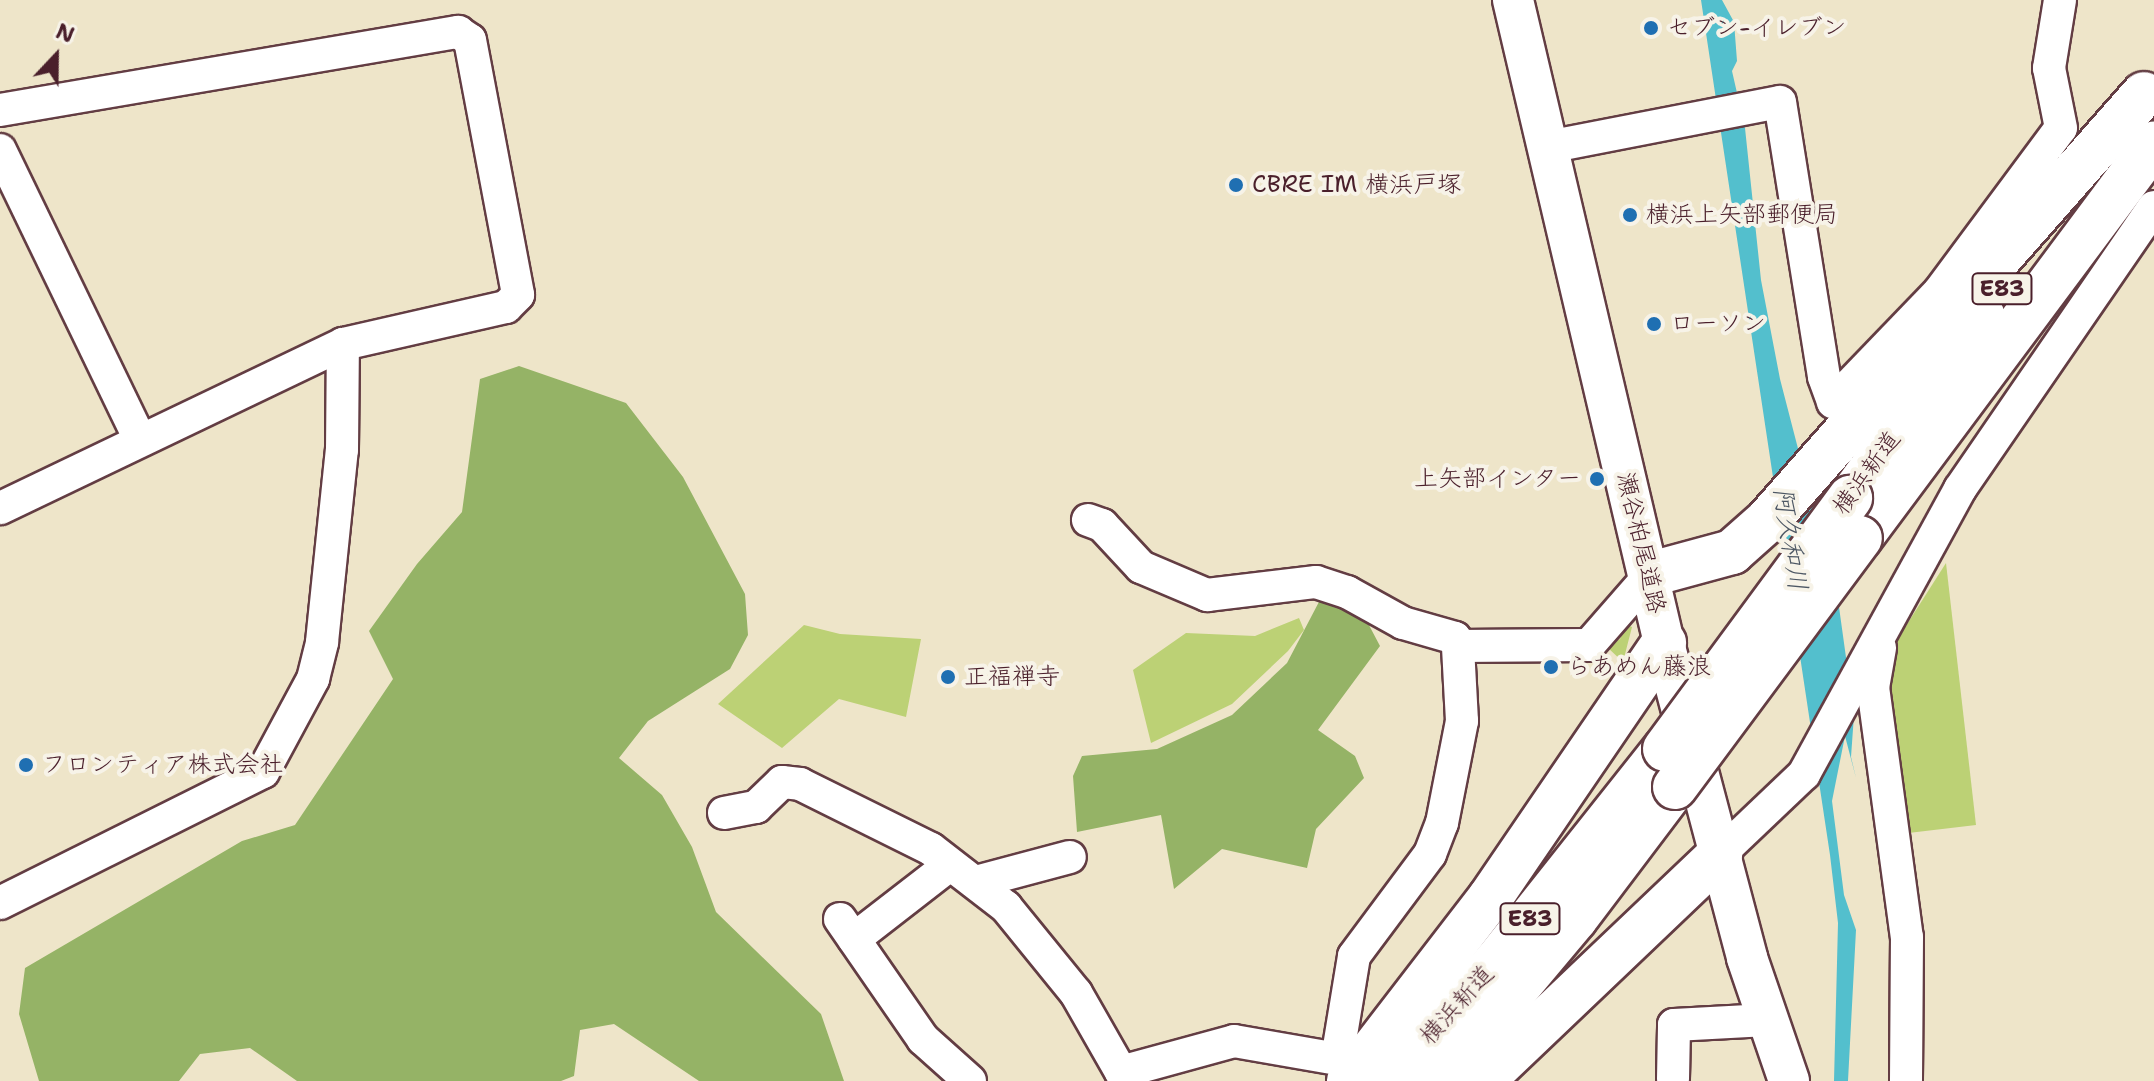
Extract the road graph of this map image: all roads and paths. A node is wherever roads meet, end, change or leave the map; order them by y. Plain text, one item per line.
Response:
1 (1513, 0) edge
2 (2060, 0) edge
3 (2149, 87) edge
4 (0, 110) edge
5 (2154, 143) edge
6 (1548, 147) junction
7 (0, 150) edge
8 (2154, 207) edge
9 (343, 344) junction
10 (139, 438) junction
11 (0, 508) edge
12 (1855, 518) junction
13 (1088, 520) dead end
14 (1651, 574) junction
15 (1883, 629) junction
16 (1664, 643) junction
17 (1458, 646) junction
18 (1670, 768) junction
19 (724, 813) dead end
20 (1720, 854) junction
21 (1070, 857) dead end
22 (948, 866) junction
23 (976, 882) junction
24 (0, 903) edge
25 (1767, 1020) junction
26 (1337, 1074) edge
27 (1119, 1076) edge
28 (1673, 1079) edge
29 (970, 1081) edge
30 (1388, 1081) edge
31 (1439, 1081) edge
32 (1482, 1081) edge
33 (1789, 1081) edge
34 (1906, 1081) edge

1 - 6 main road, 瀬谷柏尾道路
2 - 6 street
3 - 12 highway, 横浜新道 / E83
3 - 14 highway
4 - 9 street
5 - 12 highway, 横浜新道 / E83
6 - 14 main road, 瀬谷柏尾道路
7 - 10 street
8 - 15 street
9 - 10 street
9 - 24 street
10 - 11 street
12 - 18 highway, 横浜新道 / E83, bridge
13 - 17 street
14 - 16 main road, 瀬谷柏尾道路
14 - 17 street
15 - 20 street
15 - 34 street
16 - 20 main road, 瀬谷柏尾道路
16 - 26 highway
17 - 26 street
18 - 30 highway, 横浜新道 / E83
18 - 31 highway, 横浜新道 / E83
19 - 22 street
20 - 25 main road, 瀬谷柏尾道路
20 - 32 highway
21 - 23 street
22 - 23 street
22 - 29 street
23 - 27 street
25 - 28 street
25 - 33 main road, 瀬谷柏尾道路
26 - 27 street

